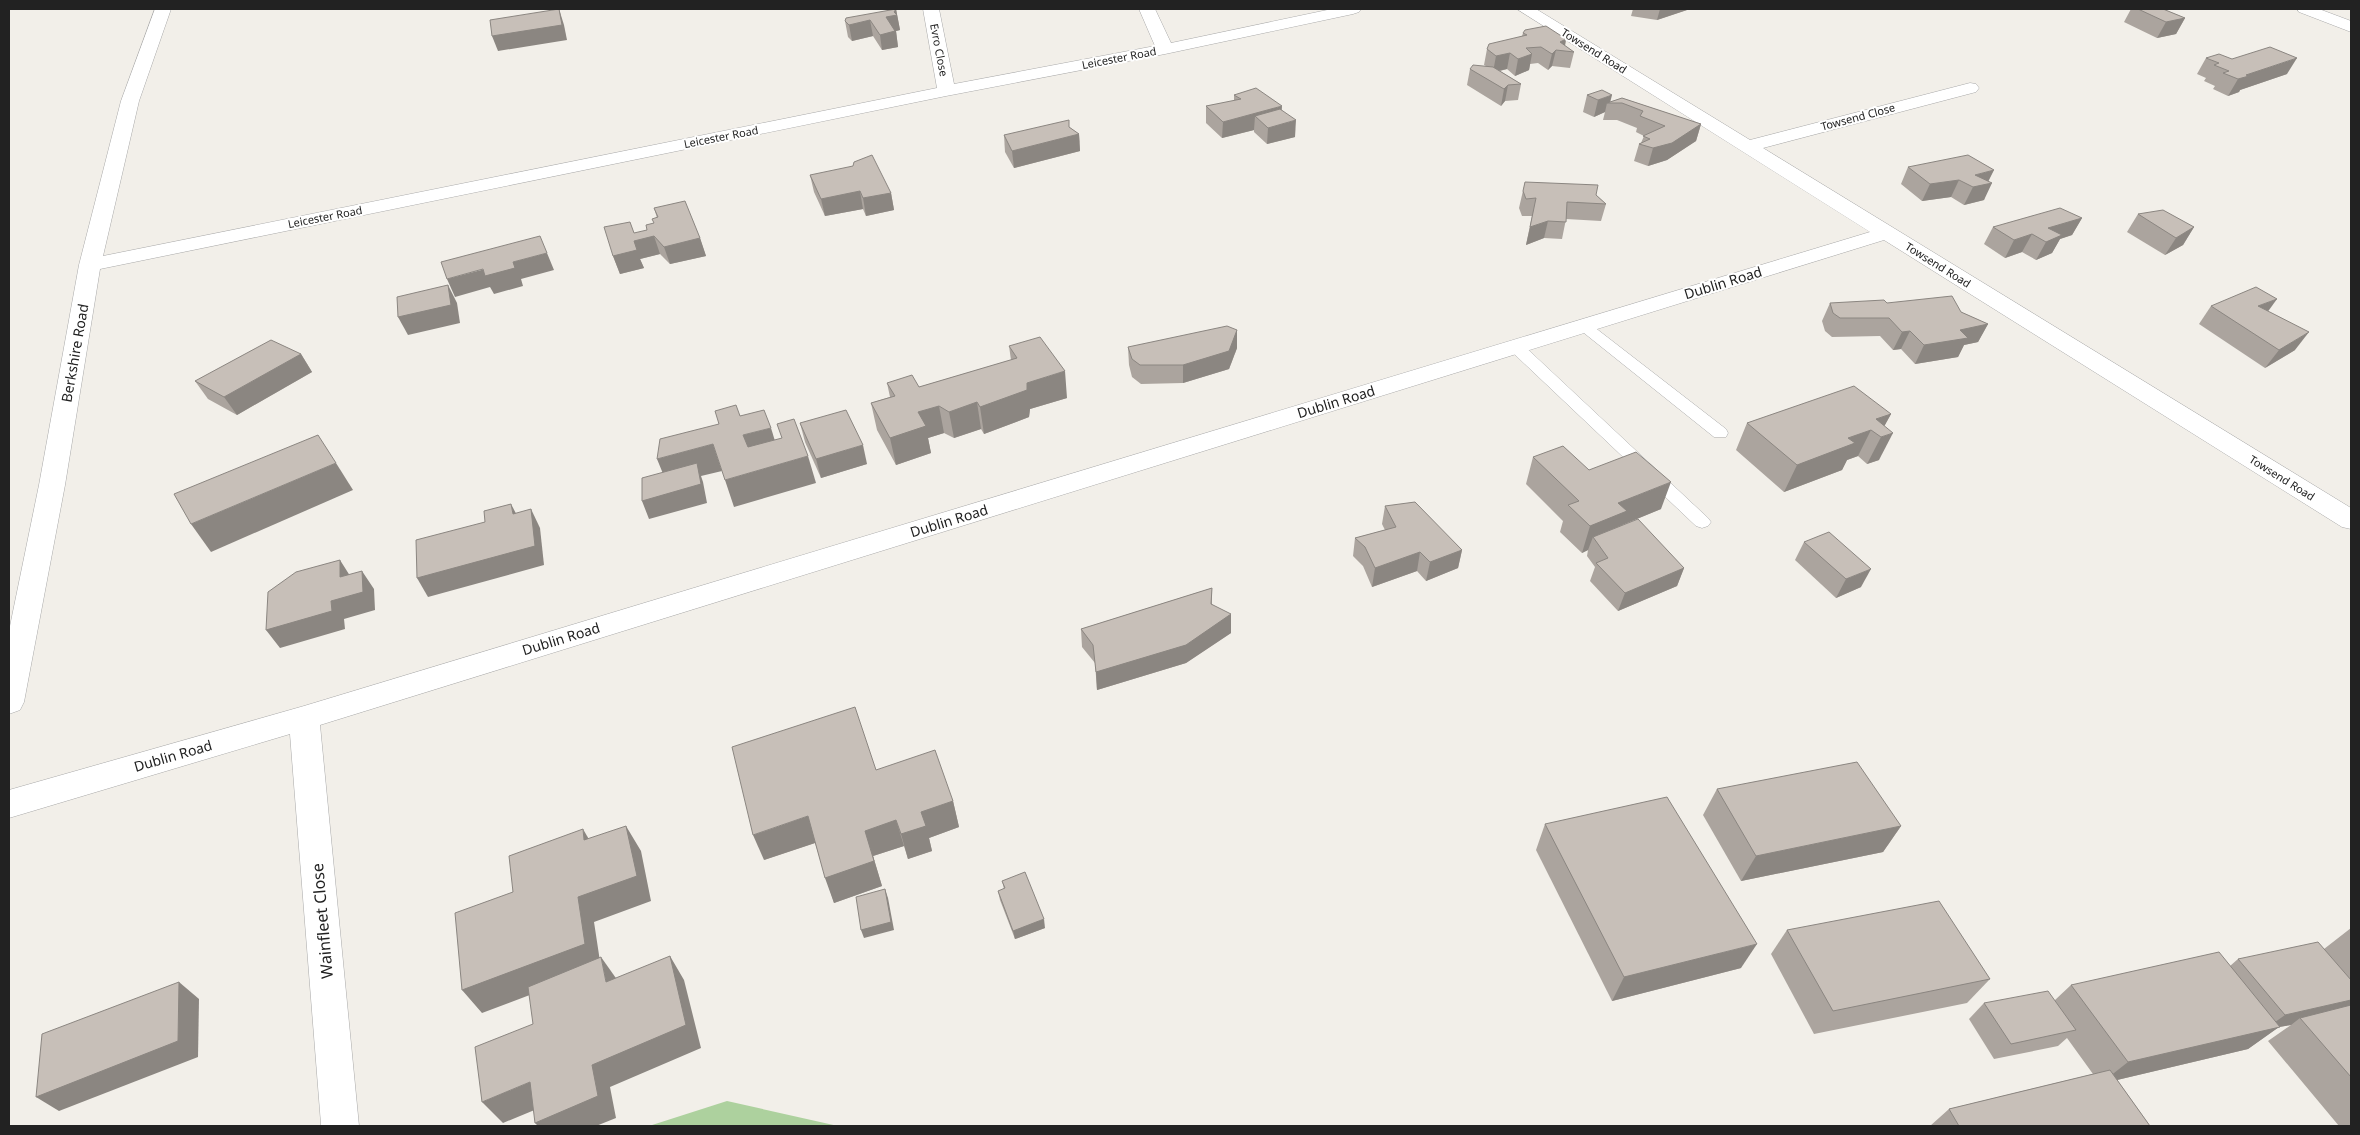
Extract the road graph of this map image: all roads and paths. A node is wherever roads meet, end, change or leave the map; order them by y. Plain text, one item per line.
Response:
1 (162, 9) edge
2 (931, 9) edge
3 (1147, 9) edge
4 (1353, 9) edge
5 (1525, 9) edge
6 (2305, 9) edge
7 (2351, 27) edge
8 (1165, 49) junction
9 (1970, 88) dead end
10 (946, 91) junction
11 (1747, 146) junction
12 (1887, 233) junction
13 (90, 265) junction
14 (1584, 326) junction
15 (1516, 347) junction
16 (1720, 433) dead end
17 (2351, 520) edge
18 (1702, 522) dead end
19 (9, 702) edge
20 (304, 718) junction
21 (9, 804) edge
22 (340, 1124) dead end

1 - 13 street, Berkshire Road
2 - 10 street, Evro Close
3 - 8 street
4 - 8 street, Leicester Road
5 - 11 street, Towsend Road
6 - 7 street
8 - 10 street, Leicester Road
9 - 11 street, Towsend Close
10 - 13 street, Leicester Road
11 - 12 street, Towsend Road
12 - 14 street, Dublin Road
12 - 17 street, Towsend Road
13 - 19 street, Berkshire Road
14 - 15 street, Dublin Road
14 - 16 lane
15 - 18 lane
15 - 20 street, Dublin Road
20 - 21 street, Dublin Road
20 - 22 street, Wainfleet Close

